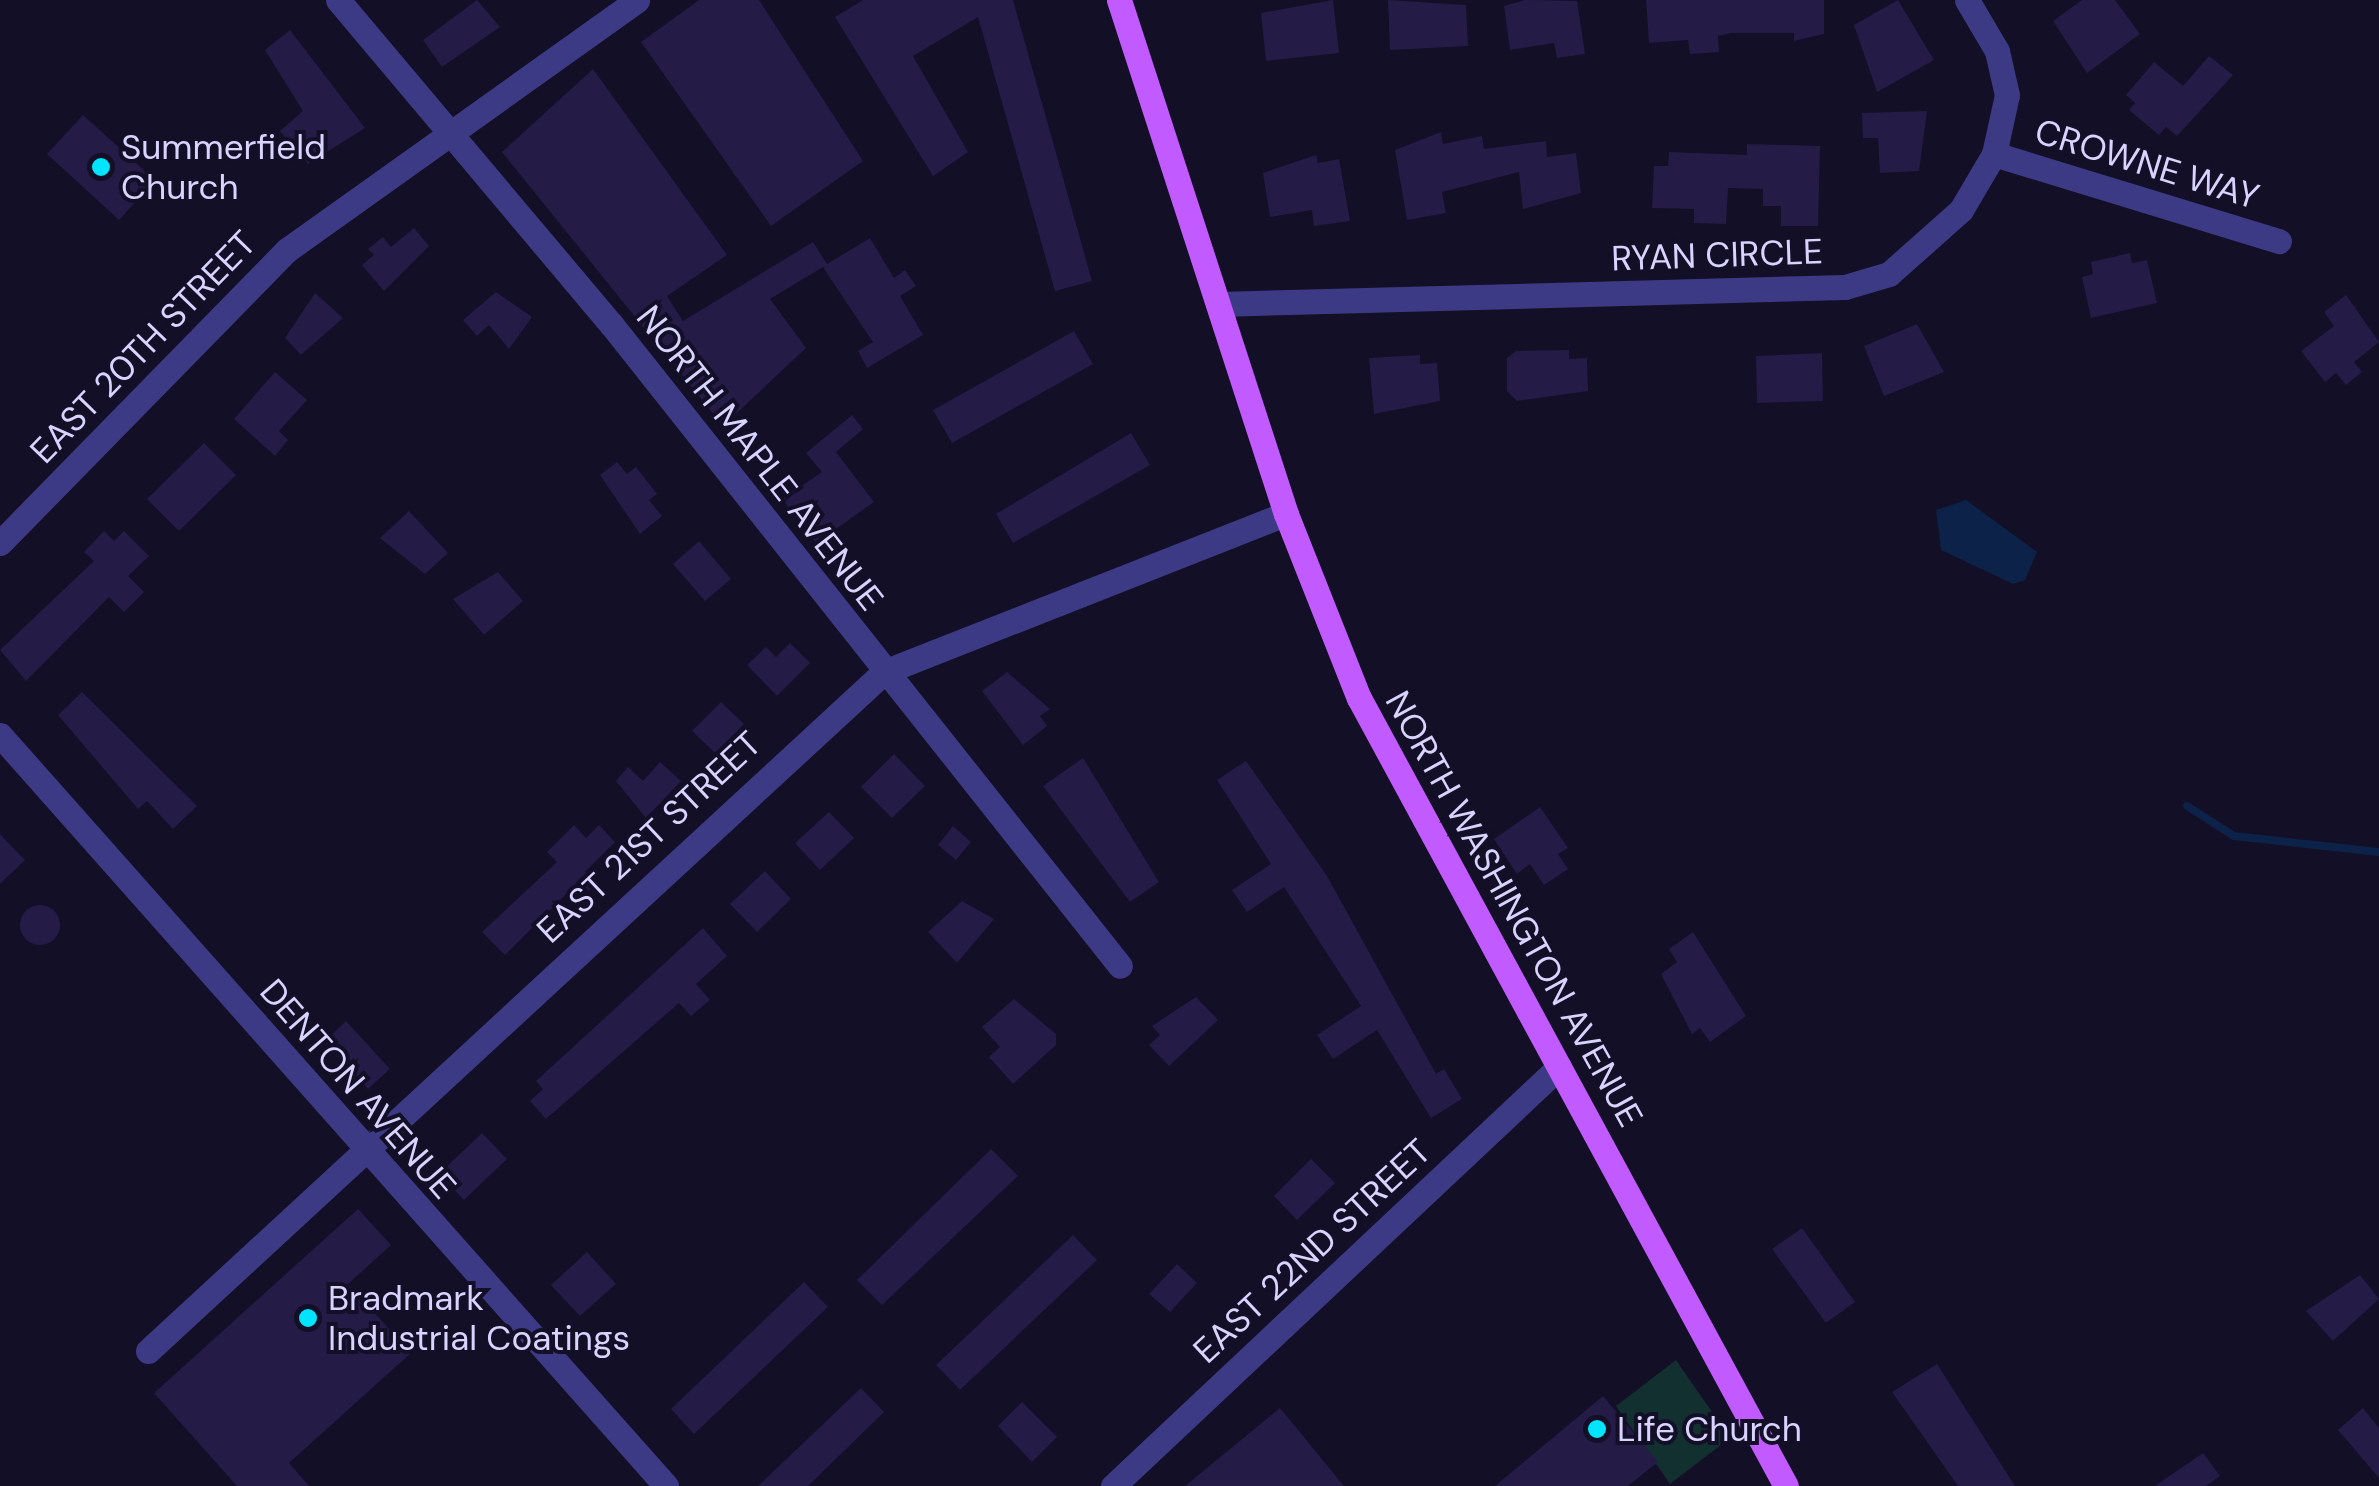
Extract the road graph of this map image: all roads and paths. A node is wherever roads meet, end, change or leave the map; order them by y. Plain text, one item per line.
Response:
1 (338, 0) edge
2 (636, 0) edge
3 (1119, 0) edge
4 (1967, 0) edge
5 (445, 132) junction
6 (1994, 154) junction
7 (2279, 241) dead end
8 (1218, 304) junction
9 (1286, 514) junction
10 (0, 542) edge
11 (884, 672) junction
12 (0, 735) edge
13 (1120, 966) dead end
14 (1558, 1068) junction
15 (365, 1152) junction
16 (148, 1350) dead end
17 (666, 1486) edge
18 (1112, 1486) edge
19 (1786, 1486) edge

1 - 5 street, NORTH MAPLE AVENUE
2 - 5 street, EAST 20TH STREET
3 - 8 main road, NORTH WASHINGTON AVENUE
4 - 6 street, RYAN CIRCLE
5 - 10 street, EAST 20TH STREET
5 - 11 street, NORTH MAPLE AVENUE
6 - 7 street, CROWNE WAY
6 - 8 street, RYAN CIRCLE
8 - 9 main road, NORTH WASHINGTON AVENUE
9 - 11 street, EAST 21ST STREET
9 - 14 main road, NORTH WASHINGTON AVENUE
11 - 13 street, NORTH MAPLE AVENUE
11 - 15 street, EAST 21ST STREET
12 - 15 street, DENTON AVENUE
14 - 18 street, EAST 22ND STREET
14 - 19 main road, NORTH WASHINGTON AVENUE
15 - 16 street, EAST 21ST STREET
15 - 17 street, DENTON AVENUE

